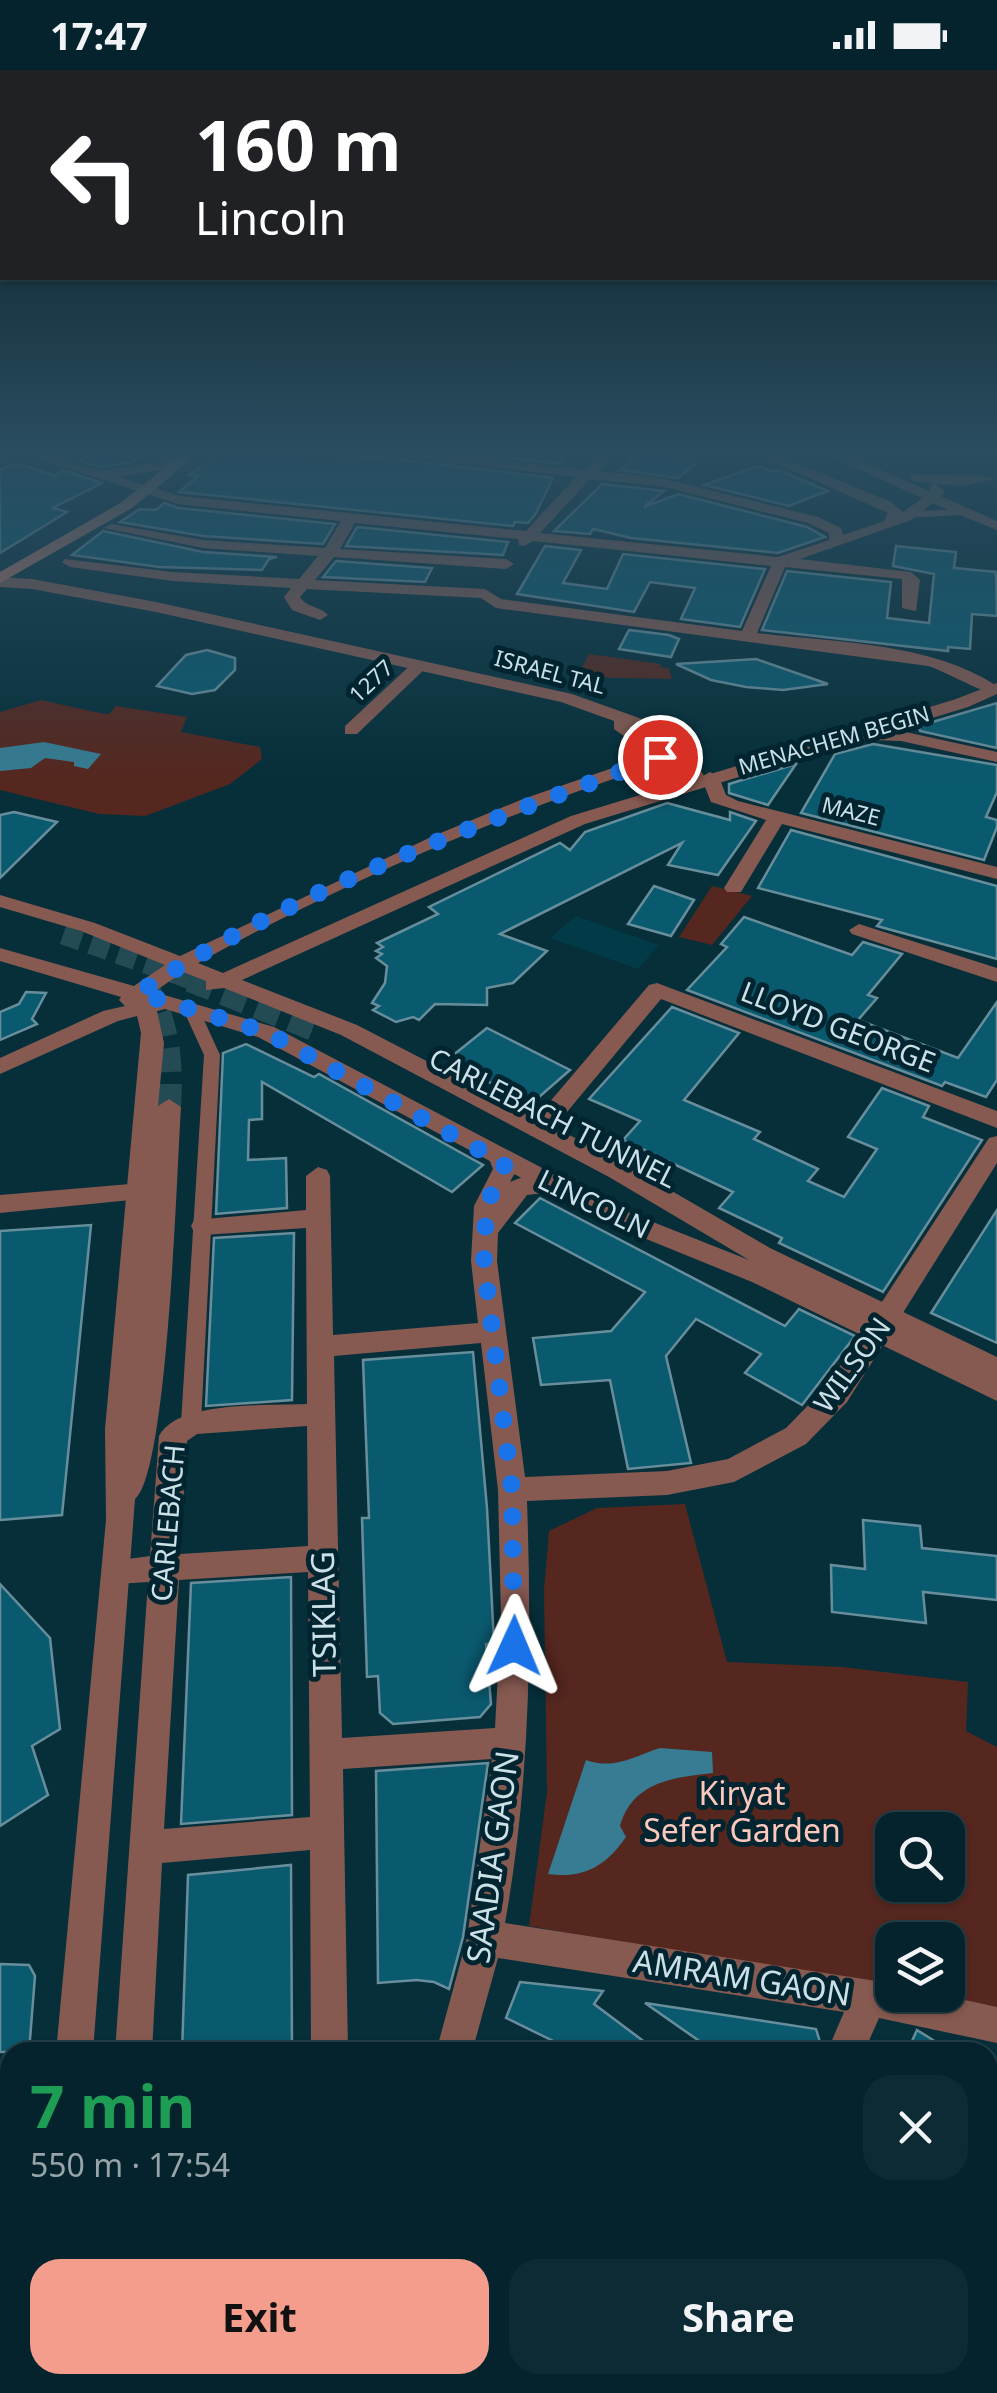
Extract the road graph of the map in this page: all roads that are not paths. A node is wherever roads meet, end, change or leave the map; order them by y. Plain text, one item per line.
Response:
1 (40, 561) edge
2 (322, 561) edge
3 (468, 561) edge
4 (508, 561) edge
5 (775, 561) edge
6 (70, 562) dead end
7 (780, 562) junction
8 (506, 564) junction
9 (0, 565) edge
10 (20, 575) junction
11 (0, 580) edge
12 (306, 582) junction
13 (0, 589) edge
14 (484, 594) junction
15 (910, 608) dead end
16 (320, 615) dead end
17 (747, 637) junction
18 (417, 669) junction
19 (994, 689) edge
20 (351, 730) dead end
21 (845, 736) junction
22 (680, 751) junction
23 (660, 757) junction
24 (997, 758) edge
25 (704, 778) junction
26 (776, 818) junction
27 (483, 823) junction
28 (556, 829) junction
29 (997, 873) edge
30 (734, 888) dead end
31 (0, 901) edge
32 (0, 917) edge
33 (859, 930) dead end
34 (63, 935) tunnel mouth
35 (0, 954) edge
36 (181, 965) junction
37 (997, 975) edge
38 (224, 981) junction
39 (160, 1002) junction
40 (319, 1032) tunnel mouth
41 (0, 1067) edge
42 (170, 1107) tunnel mouth
43 (997, 1120) edge
44 (539, 1130) junction
45 (997, 1144) edge
46 (500, 1159) junction
47 (318, 1176) dead end
48 (552, 1185) junction
49 (142, 1192) junction
50 (0, 1204) edge
51 (318, 1218) junction
52 (202, 1226) junction
53 (485, 1240) junction
54 (761, 1255) junction
55 (883, 1325) junction
56 (492, 1332) junction
57 (320, 1347) junction
58 (997, 1370) edge
59 (997, 1390) edge
60 (321, 1414) junction
61 (191, 1423) junction
62 (512, 1490) junction
63 (121, 1520) junction
64 (323, 1558) junction
65 (162, 1569) junction
66 (117, 1572) junction
67 (510, 1742) junction
68 (326, 1754) junction
69 (327, 1832) junction
70 (147, 1848) junction
71 (485, 1938) junction
72 (870, 1998) junction
73 (997, 2026) edge
74 (77, 2042) edge
75 (134, 2042) edge
76 (330, 2042) edge
77 (457, 2042) edge
78 (850, 2042) edge

1 - 10 main road
2 - 12 street
3 - 8 street
4 - 8 street
5 - 7 street
6 - 12 street
7 - 15 street
7 - 17 street
8 - 14 street
9 - 10 street
10 - 11 street, ISRAEL TAL
10 - 18 street, ISRAEL TAL
12 - 14 street
12 - 16 street
13 - 18 street, ISRAEL TAL
14 - 17 street
17 - 19 street
18 - 20 street, 1277
18 - 22 street, ISRAEL TAL
18 - 23 street, ISRAEL TAL
19 - 21 street, MENACHEM BEGIN
21 - 24 street
21 - 25 street, MENACHEM BEGIN
22 - 23 street, MENACHEM BEGIN
22 - 25 street, ISRAEL TAL
23 - 25 street, ISRAEL TAL
23 - 27 street, MENACHEM BEGIN
25 - 26 street, MAZE
25 - 28 street, MENACHEM BEGIN
26 - 29 street, MAZE
26 - 30 street
27 - 28 street, MENACHEM BEGIN
27 - 36 street, MENACHEM BEGIN
28 - 38 street, MENACHEM BEGIN
31 - 36 street, LINCOLN
32 - 34 street
33 - 37 street
35 - 39 street, LINCOLN
36 - 38 street, LINCOLN
36 - 39 street, MENACHEM BEGIN
38 - 39 street, MENACHEM BEGIN
38 - 44 street, LINCOLN
39 - 41 street, MENACHEM BEGIN
39 - 46 street, LINCOLN
39 - 49 street, CARLEBACH
39 - 52 street, CARLEBACH
40 - 54 street, CARLEBACH TUNNEL
42 - 63 street, CARLEBACH
43 - 44 street, LLOYD GEORGE
44 - 54 street, LINCOLN
45 - 55 street, WILSON
46 - 48 street, LINCOLN
46 - 53 street, SAADIA GAON
47 - 51 street, TSIKLAG
48 - 53 street
48 - 55 street, LINCOLN
49 - 50 street
49 - 63 street, CARLEBACH
51 - 52 street
51 - 57 street, TSIKLAG
52 - 61 street, CARLEBACH
53 - 56 street, SAADIA GAON
54 - 55 street, LINCOLN
55 - 58 street, LINCOLN
55 - 59 street, LINCOLN
55 - 62 street, WILSON
56 - 57 street
56 - 62 street, SAADIA GAON
57 - 60 street, TSIKLAG
60 - 61 street
60 - 64 street, TSIKLAG
61 - 65 street, CARLEBACH
62 - 67 street, SAADIA GAON
63 - 66 street, CARLEBACH
64 - 65 street
64 - 68 street, TSIKLAG
65 - 66 street
65 - 70 street, CARLEBACH
66 - 74 street, CARLEBACH
67 - 68 street
67 - 71 street, SAADIA GAON
68 - 69 street, TSIKLAG
69 - 70 street
69 - 76 street, TSIKLAG
70 - 75 street, CARLEBACH
71 - 72 street, AMRAM GAON
71 - 77 street, SAADIA GAON
72 - 73 street, AMRAM GAON
72 - 78 street

